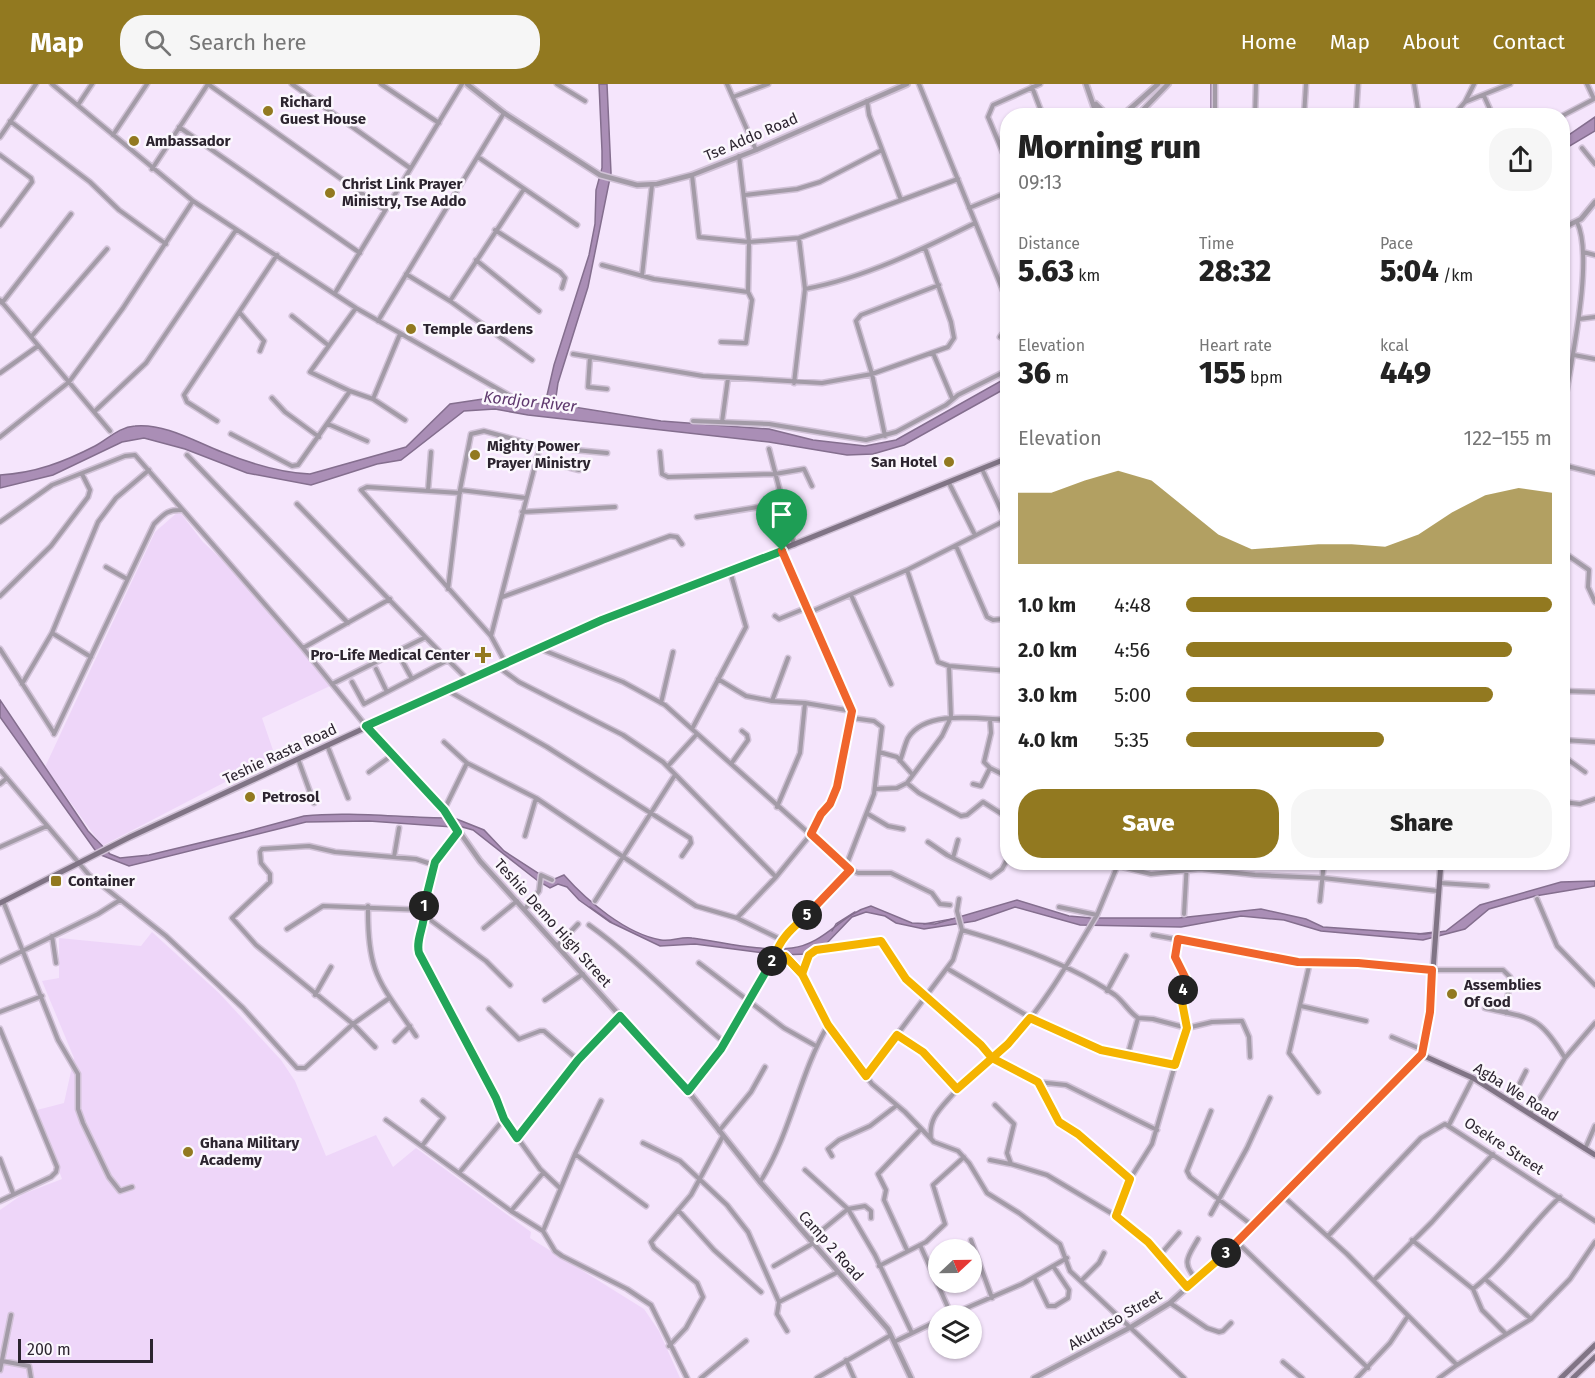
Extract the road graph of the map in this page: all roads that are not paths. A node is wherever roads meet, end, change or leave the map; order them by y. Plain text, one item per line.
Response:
1 (36, 84) edge
2 (52, 84) edge
3 (92, 84) edge
4 (147, 84) edge
5 (292, 84) edge
6 (381, 84) edge
7 (462, 84) edge
8 (467, 84) edge
9 (557, 84) edge
10 (727, 84) edge
11 (748, 84) edge
12 (768, 84) edge
13 (907, 84) edge
14 (920, 84) edge
15 (1040, 84) edge
16 (1086, 84) edge
17 (1158, 84) edge
18 (1168, 84) edge
19 (1215, 84) edge
20 (1257, 84) edge
21 (1306, 84) edge
22 (1358, 84) edge
23 (1414, 84) edge
24 (1474, 84) edge
25 (1510, 84) edge
26 (1587, 84) edge
27 (1032, 87) junction
28 (751, 90) junction
29 (1485, 96) junction
30 (733, 97) junction
31 (585, 101) dead end
32 (867, 101) junction
33 (1095, 102) junction
34 (1465, 102) junction
35 (78, 105) junction
36 (1040, 108) edge
37 (1096, 108) edge
38 (1101, 108) edge
39 (1131, 108) edge
40 (1145, 108) edge
41 (1215, 108) edge
42 (1256, 108) edge
43 (1304, 108) edge
44 (1356, 108) edge
45 (1418, 108) edge
46 (1460, 108) edge
47 (1490, 108) edge
48 (1570, 112) edge
49 (504, 113) junction
50 (10, 121) junction
51 (439, 123) junction
52 (179, 127) junction
53 (113, 135) junction
54 (0, 137) edge
55 (1000, 146) edge
56 (1582, 148) dead end
57 (756, 150) junction
58 (882, 150) junction
59 (0, 155) edge
60 (739, 156) junction
61 (478, 158) junction
62 (1595, 164) edge
63 (410, 168) junction
64 (152, 169) junction
65 (692, 175) junction
66 (958, 179) junction
67 (652, 184) junction
68 (524, 189) junction
69 (744, 195) junction
70 (1000, 195) edge
71 (901, 200) junction
72 (193, 201) junction
73 (1595, 202) edge
74 (969, 208) junction
75 (385, 210) junction
76 (70, 214) dead end
77 (1576, 222) junction
78 (975, 223) junction
79 (0, 225) edge
80 (577, 225) dead end
81 (1570, 225) edge
82 (236, 230) junction
83 (495, 230) junction
84 (799, 238) junction
85 (749, 242) junction
86 (166, 244) junction
87 (925, 248) junction
88 (107, 249) dead end
89 (1583, 252) junction
90 (360, 253) junction
91 (277, 255) junction
92 (1595, 255) edge
93 (476, 260) junction
94 (602, 265) dead end
95 (406, 274) junction
96 (642, 276) junction
97 (1000, 284) edge
98 (939, 285) junction
99 (562, 288) dead end
100 (805, 289) junction
101 (748, 292) junction
102 (335, 293) junction
103 (1, 301) edge
104 (450, 301) junction
105 (6, 308) junction
106 (356, 308) junction
107 (539, 311) dead end
108 (0, 313) edge
109 (240, 313) junction
110 (292, 316) dead end
111 (1595, 317) edge
112 (1579, 319) junction
113 (378, 321) junction
114 (400, 334) junction
115 (31, 337) junction
116 (721, 342) dead end
117 (328, 345) junction
118 (38, 346) junction
119 (260, 351) dead end
120 (933, 353) junction
121 (573, 354) dead end
122 (1574, 355) junction
123 (590, 357) junction
124 (1595, 359) edge
125 (532, 360) dead end
126 (1570, 369) edge
127 (0, 373) edge
128 (872, 374) junction
129 (1000, 374) edge
130 (728, 378) junction
131 (69, 382) junction
132 (794, 383) junction
133 (607, 389) dead end
134 (350, 391) junction
135 (512, 397) dead end
136 (272, 398) dead end
137 (952, 398) junction
138 (373, 399) junction
139 (93, 412) junction
140 (405, 420) dead end
141 (217, 421) dead end
142 (693, 421) dead end
143 (722, 422) junction
144 (328, 424) junction
145 (110, 431) dead end
146 (231, 434) dead end
147 (885, 435) junction
148 (0, 436) edge
149 (319, 437) junction
150 (367, 441) dead end
151 (542, 447) junction
152 (769, 449) dead end
153 (431, 452) dead end
154 (660, 452) dead end
155 (607, 453) dead end
156 (187, 455) dead end
157 (536, 459) junction
158 (1000, 461) edge
159 (1570, 467) edge
160 (982, 469) junction
161 (149, 470) junction
162 (579, 470) dead end
163 (1595, 473) edge
164 (82, 474) junction
165 (775, 474) junction
166 (949, 483) junction
167 (812, 486) dead end
168 (428, 491) junction
169 (460, 492) junction
170 (526, 498) junction
171 (783, 503) junction
172 (297, 504) dead end
173 (1000, 506) edge
174 (615, 507) dead end
175 (183, 510) junction
176 (522, 513) junction
177 (698, 517) dead end
178 (0, 522) edge
179 (1000, 524) edge
180 (975, 535) junction
181 (682, 544) dead end
182 (794, 545) junction
183 (956, 546) junction
184 (782, 551) junction
185 (1570, 557) edge
186 (106, 567) dead end
187 (907, 570) junction
188 (730, 572) junction
189 (128, 579) junction
190 (448, 590) junction
191 (851, 594) junction
192 (0, 596) edge
193 (501, 597) junction
194 (390, 599) junction
195 (1595, 602) edge
196 (807, 611) junction
197 (775, 616) dead end
198 (1000, 619) edge
199 (348, 623) junction
200 (52, 633) junction
201 (491, 636) junction
202 (424, 638) junction
203 (303, 648) junction
204 (537, 648) junction
205 (0, 649) edge
206 (673, 652) dead end
207 (91, 657) junction
208 (400, 657) dead end
209 (788, 658) dead end
210 (448, 660) junction
211 (505, 662) junction
212 (498, 665) junction
213 (949, 666) junction
214 (376, 669) dead end
215 (1000, 669) edge
216 (412, 679) junction
217 (467, 679) junction
218 (718, 679) junction
219 (352, 682) dead end
220 (22, 684) junction
221 (332, 684) junction
222 (891, 684) dead end
223 (445, 689) junction
224 (387, 692) junction
225 (1570, 692) edge
226 (1595, 692) edge
227 (772, 701) junction
228 (661, 703) junction
229 (805, 703) junction
230 (852, 711) junction
231 (951, 717) junction
232 (852, 718) junction
233 (990, 719) junction
234 (1000, 720) edge
235 (366, 726) junction
236 (692, 729) junction
237 (742, 731) dead end
238 (697, 735) junction
239 (1570, 740) edge
240 (444, 742) dead end
241 (1595, 742) edge
242 (327, 745) junction
243 (879, 752) junction
244 (391, 756) junction
245 (298, 759) junction
246 (900, 760) junction
247 (1570, 761) edge
248 (467, 763) junction
249 (731, 764) junction
250 (668, 766) junction
251 (990, 768) junction
252 (0, 770) edge
253 (369, 772) dead end
254 (1585, 772) dead end
255 (1000, 773) edge
256 (912, 774) junction
257 (675, 775) junction
258 (7, 778) junction
259 (907, 783) junction
260 (0, 784) edge
261 (973, 784) dead end
262 (875, 789) junction
263 (348, 798) dead end
264 (536, 798) junction
265 (1595, 799) edge
266 (314, 803) dead end
267 (1570, 803) edge
268 (777, 807) junction
269 (444, 810) junction
270 (651, 812) junction
271 (1000, 813) edge
272 (868, 814) junction
273 (47, 826) junction
274 (399, 828) dead end
275 (457, 830) junction
276 (903, 830) dead end
277 (811, 834) junction
278 (525, 836) dead end
279 (958, 840) dead end
280 (928, 842) dead end
281 (0, 847) edge
282 (682, 856) dead end
283 (394, 857) junction
284 (623, 858) junction
285 (953, 858) junction
286 (80, 863) junction
287 (434, 866) junction
288 (848, 868) junction
289 (1001, 870) edge
290 (1115, 870) edge
291 (1138, 870) edge
292 (1180, 870) edge
293 (1187, 870) edge
294 (1202, 870) edge
295 (1324, 870) edge
296 (1440, 870) edge
297 (776, 877) junction
298 (1323, 878) junction
299 (552, 880) dead end
300 (1439, 883) junction
301 (1487, 886) dead end
302 (1438, 891) junction
303 (959, 899) dead end
304 (1537, 899) dead end
305 (120, 900) junction
306 (518, 901) junction
307 (595, 901) dead end
308 (1320, 901) dead end
309 (2, 902) edge
310 (950, 905) dead end
311 (368, 906) junction
312 (1059, 907) dead end
313 (525, 909) junction
314 (424, 913) junction
315 (1184, 914) dead end
316 (1096, 916) junction
317 (737, 918) junction
318 (578, 924) dead end
319 (590, 925) dead end
320 (287, 928) dead end
321 (484, 928) dead end
322 (962, 930) junction
323 (1153, 935) dead end
324 (52, 936) junction
325 (1178, 939) junction
326 (782, 940) junction
327 (558, 945) junction
328 (24, 950) junction
329 (775, 956) junction
330 (1126, 956) dead end
331 (0, 962) edge
332 (1310, 962) junction
333 (56, 963) dead end
334 (699, 963) dead end
335 (331, 967) dead end
336 (1065, 968) junction
337 (948, 969) junction
338 (1432, 970) junction
339 (584, 974) junction
340 (802, 974) junction
341 (510, 985) dead end
342 (1595, 985) edge
343 (1107, 991) junction
344 (315, 995) junction
345 (927, 995) junction
346 (42, 996) junction
347 (388, 999) junction
348 (545, 1000) dead end
349 (749, 1001) junction
350 (1301, 1006) junction
351 (1485, 1008) dead end
352 (489, 1009) dead end
353 (0, 1012) edge
354 (1506, 1013) junction
355 (620, 1016) junction
356 (1030, 1018) junction
357 (1138, 1018) junction
358 (1366, 1022) dead end
359 (1595, 1023) edge
360 (353, 1024) junction
361 (828, 1025) junction
362 (410, 1026) junction
363 (1187, 1028) junction
364 (0, 1029) edge
365 (897, 1035) junction
366 (416, 1036) dead end
367 (1392, 1037) dead end
368 (395, 1041) dead end
369 (725, 1043) junction
370 (816, 1046) junction
371 (375, 1047) dead end
372 (1422, 1052) junction
373 (1127, 1057) junction
374 (1250, 1057) dead end
375 (992, 1058) junction
376 (1565, 1058) junction
377 (578, 1060) junction
378 (1175, 1065) junction
379 (765, 1067) dead end
380 (1526, 1071) dead end
381 (866, 1076) junction
382 (1473, 1078) junction
383 (1038, 1082) junction
384 (957, 1089) junction
385 (688, 1091) junction
386 (1318, 1092) dead end
387 (1270, 1098) dead end
388 (423, 1101) dead end
389 (601, 1101) dead end
390 (1511, 1101) junction
391 (995, 1105) dead end
392 (896, 1106) junction
393 (1211, 1111) dead end
394 (1530, 1114) junction
395 (504, 1119) junction
396 (386, 1120) dead end
397 (1449, 1125) junction
398 (1595, 1126) edge
399 (921, 1129) junction
400 (1157, 1130) junction
401 (719, 1131) junction
402 (723, 1136) junction
403 (517, 1138) junction
404 (932, 1140) junction
405 (643, 1143) dead end
406 (422, 1146) junction
407 (1585, 1149) junction
408 (575, 1154) junction
409 (1493, 1154) junction
410 (1595, 1155) edge
411 (832, 1156) dead end
412 (964, 1157) junction
413 (0, 1159) edge
414 (990, 1160) dead end
415 (1011, 1164) junction
416 (805, 1170) dead end
417 (459, 1173) junction
418 (543, 1173) junction
419 (1130, 1179) junction
420 (701, 1180) junction
421 (760, 1182) junction
422 (132, 1187) dead end
423 (560, 1188) junction
424 (13, 1193) junction
425 (1283, 1196) junction
426 (1560, 1197) junction
427 (1220, 1198) junction
428 (0, 1201) edge
429 (646, 1206) dead end
430 (848, 1209) junction
431 (678, 1210) junction
432 (511, 1211) junction
433 (1211, 1214) dead end
434 (1116, 1216) junction
435 (871, 1218) dead end
436 (1595, 1221) edge
437 (1253, 1226) junction
438 (543, 1231) junction
439 (1179, 1233) dead end
440 (1328, 1236) junction
441 (1198, 1239) dead end
442 (1412, 1240) junction
443 (811, 1242) junction
444 (1238, 1242) junction
445 (1595, 1242) edge
446 (920, 1245) junction
447 (907, 1250) junction
448 (1104, 1253) dead end
449 (1160, 1255) junction
450 (1066, 1258) junction
451 (774, 1266) dead end
452 (879, 1266) junction
453 (1053, 1266) junction
454 (982, 1271) edge
455 (838, 1272) junction
456 (1034, 1277) junction
457 (1196, 1279) junction
458 (1485, 1279) junction
459 (1374, 1280) junction
460 (1081, 1281) junction
461 (1187, 1287) junction
462 (1473, 1289) junction
463 (761, 1292) dead end
464 (992, 1299) junction
465 (779, 1302) junction
466 (1170, 1303) junction
467 (946, 1305) edge
468 (976, 1305) edge
469 (11, 1315) dead end
470 (1408, 1316) junction
471 (1531, 1318) junction
472 (1231, 1323) dead end
473 (928, 1326) edge
474 (1131, 1327) junction
475 (787, 1331) dead end
476 (912, 1334) junction
477 (1506, 1334) junction
478 (891, 1335) junction
479 (746, 1341) dead end
480 (896, 1341) junction
481 (1595, 1345) edge
482 (669, 1346) junction
483 (1595, 1357) edge
484 (846, 1360) junction
485 (2, 1361) junction
486 (1283, 1362) dead end
487 (1456, 1365) junction
488 (1368, 1368) junction
489 (0, 1370) edge
490 (1040, 1377) edge
491 (31, 1378) edge
492 (687, 1378) edge
493 (701, 1378) edge
494 (817, 1378) edge
495 (854, 1378) edge
496 (909, 1378) edge
497 (1034, 1378) edge
498 (1184, 1378) edge
499 (1302, 1378) edge
500 (1357, 1378) edge
501 (1439, 1378) edge
502 (1561, 1378) edge
503 (1573, 1378) edge

1 - 50 street
2 - 35 street
3 - 35 street
4 - 53 street
5 - 63 street
6 - 51 street
7 - 51 street
8 - 49 street, Tse Addo Road
9 - 31 street
10 - 30 street
11 - 28 street
12 - 28 street
13 - 32 street, Tse Addo Road
14 - 66 street
15 - 27 street
16 - 33 street
17 - 39 street
18 - 40 street
19 - 41 street
20 - 42 street
21 - 43 street
22 - 44 street
23 - 45 street
24 - 34 street
25 - 29 street
26 - 48 street
27 - 36 street
27 - 55 street
28 - 30 street
29 - 34 street
29 - 47 street
30 - 57 street
32 - 57 street, Tse Addo Road
32 - 58 street
33 - 37 street
33 - 38 street
34 - 46 street
35 - 53 street
49 - 61 street
49 - 67 street, Tse Addo Road
50 - 54 street
50 - 86 street
51 - 63 street
52 - 64 street
52 - 75 street
52 - 90 street
53 - 64 street
56 - 62 street
57 - 60 street, Tse Addo Road
58 - 69 street
58 - 71 street
59 - 79 street
60 - 65 street, Tse Addo Road
60 - 69 street
61 - 68 street
61 - 95 street
63 - 75 street
64 - 72 street
65 - 67 street, Tse Addo Road
65 - 85 street
66 - 71 street
66 - 74 street
67 - 96 street
68 - 80 street
68 - 83 street
69 - 85 street
70 - 74 street
71 - 84 street
72 - 82 street
72 - 86 street
73 - 77 street
74 - 78 street
75 - 90 street
76 - 103 street
77 - 81 street
77 - 89 street
78 - 87 street
78 - 97 street
82 - 91 street
82 - 139 street
83 - 93 street
83 - 99 street
84 - 85 street
84 - 100 street
85 - 101 street
86 - 131 street
87 - 98 street
87 - 100 street
88 - 115 street
89 - 92 street
89 - 112 street
90 - 102 street
91 - 102 street
91 - 109 street
93 - 104 street
93 - 107 street
94 - 96 street
95 - 104 street
95 - 113 street
96 - 101 street
98 - 120 street
98 - 128 street
100 - 132 street
101 - 116 street
102 - 106 street
103 - 105 street
104 - 125 street
105 - 108 street
105 - 115 street
106 - 113 street
106 - 117 street
109 - 119 street
109 - 141 street
110 - 117 street
111 - 112 street
112 - 122 street
113 - 114 street
114 - 135 street
114 - 138 street
115 - 118 street
117 - 134 street
118 - 127 street
118 - 131 street
120 - 128 street
120 - 137 street
121 - 123 street
122 - 124 street
122 - 126 street
123 - 130 street
123 - 133 street
128 - 132 street
128 - 147 street
129 - 137 street
130 - 132 street
130 - 143 street
131 - 139 street
131 - 148 street
134 - 138 street
134 - 144 street
136 - 149 street
137 - 147 street
138 - 140 street
139 - 145 street
142 - 143 street
143 - 147 street
144 - 149 street
144 - 150 street
146 - 149 street
151 - 155 street
151 - 157 street
151 - 169 street
152 - 165 street
153 - 168 street
154 - 165 street
156 - 199 street
157 - 162 street
157 - 170 street
158 - 160 main road, Teshie Rasta Road
159 - 163 street
160 - 166 main road, Teshie Rasta Road
160 - 173 street
161 - 164 street
161 - 175 street
161 - 200 street
164 - 178 street
164 - 192 street
165 - 167 street
165 - 171 street
166 - 180 street
166 - 182 main road, Teshie Rasta Road
168 - 169 street
168 - 190 street
169 - 170 street
169 - 190 street
170 - 176 street
171 - 177 street
171 - 182 street
172 - 194 street
174 - 176 street
175 - 189 street
175 - 203 street
176 - 193 street
179 - 180 street
180 - 183 street
181 - 193 street
182 - 184 main road, Teshie Rasta Road
183 - 187 street
183 - 198 street
184 - 188 main road, Teshie Rasta Road
184 - 196 street
185 - 195 street
186 - 189 street
187 - 191 street
187 - 213 street
188 - 204 main road, Teshie Rasta Road
188 - 218 street
189 - 207 street
190 - 201 street
191 - 196 street
191 - 222 street
193 - 201 street
194 - 199 street
194 - 202 street
196 - 197 street
196 - 230 street
199 - 203 street
200 - 207 street
200 - 220 street
201 - 211 street
202 - 210 street
202 - 221 street
203 - 221 street
204 - 211 main road, Teshie Rasta Road
204 - 228 street
205 - 220 street
206 - 228 street
207 - 220 street
208 - 216 street
209 - 227 street
210 - 216 street
210 - 217 street
211 - 212 main road, Teshie Rasta Road
212 - 217 main road, Teshie Rasta Road
212 - 250 street
213 - 215 street
213 - 231 street
214 - 224 street
216 - 224 street
217 - 223 main road, Teshie Rasta Road
218 - 227 street
218 - 236 street
219 - 224 street
221 - 235 street
223 - 235 main road, Teshie Rasta Road
223 - 270 street
225 - 226 street
227 - 229 street
228 - 236 street
229 - 230 street
229 - 268 street
230 - 232 street
231 - 233 street
231 - 246 street
231 - 256 street
232 - 243 street
232 - 277 street
233 - 234 street
233 - 251 street
235 - 242 main road, Teshie Rasta Road
235 - 244 street, Teshie Demo High Street
236 - 238 street
237 - 249 street
238 - 249 street
238 - 250 street
239 - 241 street
240 - 248 street
242 - 245 main road, Teshie Rasta Road
242 - 263 street
243 - 246 street
243 - 262 street
244 - 253 street
244 - 269 street, Teshie Demo High Street
245 - 266 street
245 - 286 main road, Teshie Rasta Road
246 - 256 street
247 - 254 street
248 - 264 street
248 - 269 street
249 - 268 street
250 - 257 street
251 - 255 street
251 - 261 street
252 - 258 street
256 - 259 street
257 - 270 street
257 - 297 street
258 - 260 street
258 - 273 street
259 - 262 street
259 - 271 street
262 - 272 street
264 - 278 street
264 - 284 street
265 - 267 street
268 - 277 street
269 - 275 street, Teshie Demo High Street
270 - 282 street
270 - 284 street
272 - 276 street
272 - 288 street
273 - 281 street
273 - 286 street
274 - 283 street
275 - 287 street
275 - 306 street, Teshie Demo High Street
277 - 288 street
277 - 297 street
279 - 285 street
280 - 285 street
283 - 287 street
283 - 344 street
284 - 307 street
284 - 317 street
285 - 289 street
286 - 305 street
286 - 309 main road, Teshie Rasta Road
287 - 314 street
288 - 310 street
288 - 326 street
290 - 316 street
291 - 292 street
293 - 315 street
294 - 298 street
295 - 298 street
296 - 300 main road
297 - 317 street
298 - 302 street
298 - 308 street
299 - 313 street
300 - 301 street
300 - 302 main road
302 - 338 main road
303 - 322 street
304 - 342 street
305 - 324 street
305 - 360 street
306 - 313 street, Teshie Demo High Street
306 - 321 street
309 - 328 street
311 - 314 street
311 - 320 street
311 - 347 street
312 - 316 street
313 - 327 street, Teshie Demo High Street
314 - 341 street
314 - 395 street
316 - 336 street
317 - 326 street
318 - 327 street
319 - 369 street
322 - 336 street
322 - 337 street
323 - 325 street
324 - 328 street
324 - 333 street
325 - 332 street
325 - 363 street
326 - 329 street
327 - 339 street, Teshie Demo High Street
328 - 331 street
328 - 346 street
329 - 340 street
329 - 349 street
330 - 343 street
332 - 338 street
332 - 350 street
334 - 349 street
335 - 344 street
336 - 343 street
336 - 356 street
337 - 345 street
337 - 356 street
338 - 354 street
338 - 372 main road
339 - 348 street
339 - 355 street, Teshie Demo High Street
340 - 345 street
340 - 361 street
343 - 357 street
344 - 360 street
345 - 365 street
345 - 375 street
346 - 353 street
346 - 422 street
347 - 360 street
347 - 362 street
349 - 369 street
349 - 370 street
350 - 358 street
350 - 386 street
351 - 354 street
352 - 377 street
354 - 376 street
355 - 377 street
355 - 385 street, Teshie Demo High Street
356 - 373 street
356 - 375 street
357 - 363 street
357 - 373 street
359 - 376 street
360 - 371 street
361 - 370 street
361 - 381 street
362 - 366 street
362 - 368 street
363 - 374 street
363 - 378 street
364 - 424 street
365 - 381 street
365 - 384 street
367 - 372 street
369 - 385 street
370 - 421 street
372 - 382 main road, Agba We Road
372 - 425 street, Akututso Street
373 - 378 street
375 - 383 street
375 - 384 street
376 - 394 street
377 - 403 street
378 - 400 street
379 - 401 street
380 - 390 street
381 - 392 street
382 - 390 main road, Agba We Road
382 - 397 street
383 - 400 street
383 - 419 street
384 - 404 street
385 - 401 street, Teshie Demo High Street
387 - 427 street
388 - 406 street
389 - 408 street
390 - 394 main road, Agba We Road
391 - 415 street
392 - 399 street
392 - 411 street
393 - 427 street
394 - 407 main road, Agba We Road
395 - 403 street
395 - 417 street
396 - 406 street
397 - 409 street, Osekre Street
397 - 440 street, Osekre Street
398 - 407 street
399 - 404 street
399 - 447 street
400 - 419 street
401 - 402 street, Teshie Demo High Street
402 - 420 street
402 - 421 street, Camp 2 Road
403 - 418 street
404 - 412 street
405 - 420 street
406 - 417 street
407 - 410 main road, Agba We Road
408 - 423 street
408 - 429 street
409 - 426 street, Osekre Street
409 - 442 street
412 - 446 street
412 - 450 street
413 - 424 street
414 - 415 street
415 - 434 street
416 - 430 street
417 - 432 street
418 - 423 street
418 - 432 street
419 - 434 street
420 - 431 street
420 - 465 street
421 - 443 street, Camp 2 Road
423 - 438 street
424 - 428 street
425 - 437 street, Akututso Street
425 - 440 street
426 - 436 street, Osekre Street
426 - 458 street
427 - 433 street
427 - 437 street
430 - 435 street
430 - 443 street
430 - 452 street
431 - 463 street
431 - 482 street
432 - 438 street
434 - 449 street
437 - 444 street, Akututso Street
438 - 482 street
439 - 449 street
440 - 459 street
441 - 457 street
442 - 459 street
442 - 462 street
443 - 451 street
443 - 455 street, Camp 2 Road
444 - 457 street, Akututso Street
444 - 488 street
445 - 471 street
446 - 447 street
446 - 467 street
447 - 452 street
448 - 460 street
449 - 461 street
450 - 453 street
450 - 460 street
452 - 476 street
453 - 456 street
453 - 456 street
454 - 464 street
455 - 465 street
455 - 478 street, Camp 2 Road
456 - 464 street
457 - 461 street, Akututso Street
458 - 462 street
458 - 471 street
459 - 470 street
460 - 474 street
461 - 466 street, Akututso Street
462 - 477 street
464 - 468 street
465 - 475 street
466 - 472 street
466 - 474 street, Akututso Street
469 - 485 street
470 - 487 street
470 - 488 street
471 - 477 street
473 - 476 street
474 - 490 street, Akututso Street
474 - 498 street
476 - 480 street
477 - 487 street
478 - 480 street, Camp 2 Road
478 - 484 street
479 - 493 street
480 - 496 street, Camp 2 Road
481 - 502 main road
482 - 492 street
483 - 503 main road
484 - 494 street
484 - 495 street
485 - 489 street
485 - 491 street
486 - 499 street
487 - 501 street
488 - 500 street
490 - 497 street, Akututso Street

